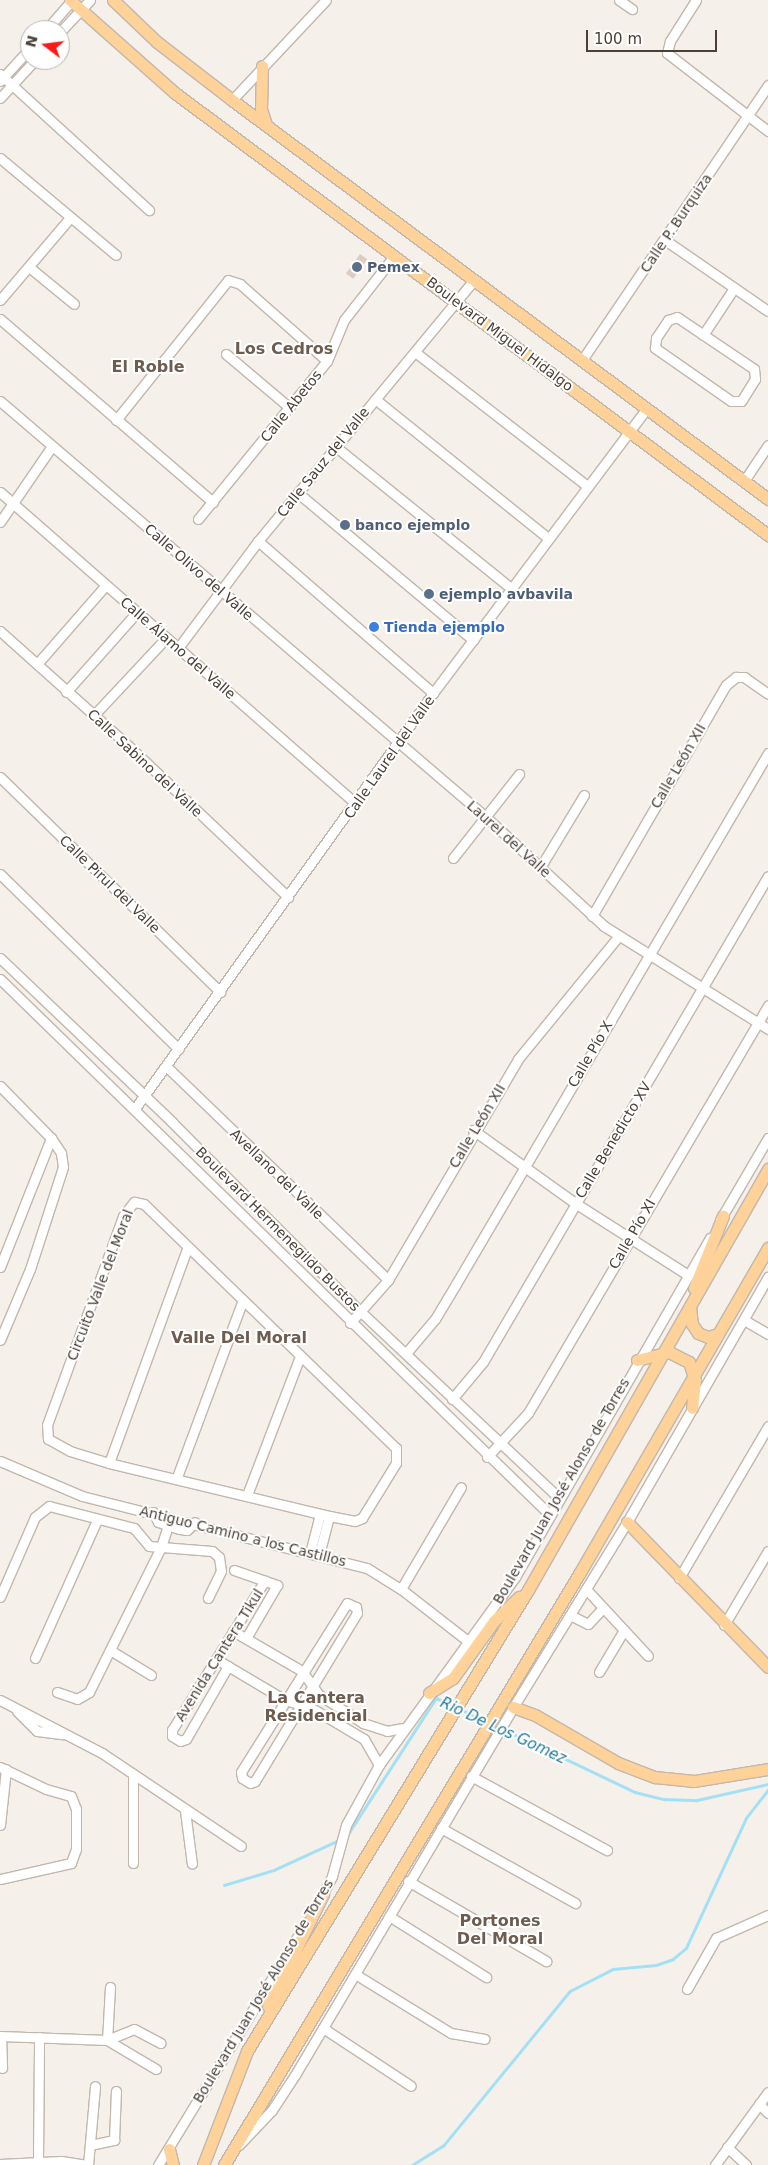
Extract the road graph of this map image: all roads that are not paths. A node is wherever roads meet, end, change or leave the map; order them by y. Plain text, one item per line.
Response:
1 (71, 0) edge
2 (90, 0) edge
3 (113, 0) edge
4 (326, 0) edge
5 (619, 0) edge
6 (696, 0) edge
7 (632, 9) dead end
8 (80, 10) junction
9 (54, 20) edge
10 (70, 21) edge
11 (20, 58) edge
12 (262, 66) junction
13 (26, 70) edge
14 (1, 77) edge
15 (12, 85) junction
16 (768, 85) edge
17 (0, 98) edge
18 (232, 100) junction
19 (748, 115) junction
20 (266, 124) junction
21 (768, 131) edge
22 (0, 158) edge
23 (149, 210) dead end
24 (69, 219) junction
25 (665, 240) junction
26 (116, 255) dead end
27 (394, 256) junction
28 (29, 267) junction
29 (473, 281) junction
30 (734, 288) junction
31 (0, 300) edge
32 (457, 302) junction
33 (74, 304) dead end
34 (768, 311) edge
35 (0, 319) edge
36 (704, 335) junction
37 (414, 352) junction
38 (226, 354) dead end
39 (582, 360) junction
40 (327, 361) junction
41 (375, 399) junction
42 (0, 401) edge
43 (289, 407) junction
44 (646, 409) junction
45 (116, 420) junction
46 (629, 431) junction
47 (768, 445) edge
48 (52, 446) junction
49 (336, 447) junction
50 (744, 481) junction
51 (587, 486) junction
52 (0, 492) edge
53 (298, 493) junction
54 (768, 499) edge
55 (213, 502) junction
56 (13, 503) junction
57 (198, 519) dead end
58 (0, 522) edge
59 (768, 535) edge
60 (548, 538) junction
61 (258, 540) junction
62 (105, 586) junction
63 (512, 589) junction
64 (219, 590) junction
65 (137, 612) junction
66 (0, 631) edge
67 (166, 638) junction
68 (473, 640) junction
69 (178, 648) junction
70 (37, 664) junction
71 (66, 692) junction
72 (434, 694) junction
73 (768, 694) edge
74 (93, 716) junction
75 (398, 744) junction
76 (768, 753) edge
77 (519, 774) dead end
78 (0, 777) edge
79 (584, 795) dead end
80 (356, 804) junction
81 (487, 818) junction
82 (453, 858) dead end
83 (541, 866) junction
84 (0, 874) edge
85 (768, 876) edge
86 (288, 898) junction
87 (592, 916) junction
88 (618, 937) junction
89 (646, 956) junction
90 (0, 958) edge
91 (0, 979) edge
92 (702, 990) junction
93 (220, 992) junction
94 (768, 1005) edge
95 (758, 1023) junction
96 (768, 1029) edge
97 (179, 1049) junction
98 (167, 1067) junction
99 (1, 1089) edge
100 (146, 1096) junction
101 (136, 1107) junction
102 (473, 1130) junction
103 (51, 1138) junction
104 (768, 1138) edge
105 (525, 1166) junction
106 (768, 1170) edge
107 (575, 1203) junction
108 (723, 1216) junction
109 (630, 1238) junction
110 (768, 1248) edge
111 (187, 1249) junction
112 (0, 1267) edge
113 (688, 1274) junction
114 (768, 1277) edge
115 (388, 1280) junction
116 (243, 1300) junction
117 (690, 1307) junction
118 (361, 1312) junction
119 (744, 1320) junction
120 (350, 1323) junction
121 (718, 1334) junction
122 (768, 1334) edge
123 (0, 1340) edge
124 (407, 1352) junction
125 (662, 1354) junction
126 (300, 1356) junction
127 (637, 1360) junction
128 (694, 1373) junction
129 (452, 1399) junction
130 (692, 1408) junction
131 (768, 1426) edge
132 (500, 1445) junction
133 (487, 1456) junction
134 (0, 1461) edge
135 (109, 1463) junction
136 (177, 1477) junction
137 (461, 1487) dead end
138 (247, 1494) junction
139 (559, 1498) junction
140 (153, 1512) junction
141 (324, 1515) junction
142 (550, 1515) junction
143 (98, 1520) junction
144 (196, 1522) junction
145 (628, 1522) junction
146 (168, 1526) junction
147 (161, 1547) junction
148 (768, 1551) edge
149 (315, 1554) junction
150 (234, 1570) dead end
151 (679, 1578) junction
152 (265, 1580) junction
153 (401, 1588) junction
154 (586, 1589) junction
155 (528, 1590) junction
156 (0, 1597) edge
157 (208, 1598) dead end
158 (604, 1608) junction
159 (570, 1615) junction
160 (724, 1625) junction
161 (624, 1630) junction
162 (233, 1631) junction
163 (246, 1638) junction
164 (469, 1642) junction
165 (110, 1650) junction
166 (648, 1656) dead end
167 (35, 1658) dead end
168 (216, 1658) junction
169 (228, 1666) junction
170 (768, 1667) edge
171 (302, 1672) junction
172 (599, 1672) dead end
173 (151, 1675) dead end
174 (312, 1688) junction
175 (57, 1692) dead end
176 (429, 1693) junction
177 (0, 1700) edge
178 (285, 1700) junction
179 (301, 1705) junction
180 (509, 1705) junction
181 (402, 1728) junction
182 (488, 1737) junction
183 (380, 1765) junction
184 (3, 1768) edge
185 (768, 1768) edge
186 (133, 1774) junction
187 (471, 1776) junction
188 (185, 1811) junction
189 (0, 1825) edge
190 (441, 1828) junction
191 (241, 1846) dead end
192 (607, 1850) dead end
193 (132, 1863) dead end
194 (192, 1864) dead end
195 (0, 1879) edge
196 (408, 1881) junction
197 (323, 1894) junction
198 (575, 1903) dead end
199 (768, 1915) edge
200 (389, 1916) junction
201 (546, 1961) dead end
202 (355, 1974) junction
203 (486, 1977) dead end
204 (110, 1987) dead end
205 (687, 1989) dead end
206 (265, 2021) junction
207 (323, 2028) junction
208 (0, 2036) edge
209 (39, 2037) junction
210 (484, 2039) dead end
211 (107, 2040) junction
212 (160, 2043) dead end
213 (1, 2062) edge
214 (156, 2069) dead end
215 (95, 2086) dead end
216 (411, 2086) dead end
217 (116, 2091) dead end
218 (768, 2092) edge
219 (759, 2104) junction
220 (768, 2113) edge
221 (90, 2145) junction
222 (727, 2147) junction
223 (169, 2149) junction
224 (230, 2154) junction
225 (38, 2161) junction
226 (73, 2163) edge
227 (0, 2164) edge
228 (88, 2165) edge
229 (158, 2165) edge
230 (173, 2165) edge
231 (202, 2165) edge
232 (224, 2165) edge
233 (715, 2165) edge
234 (746, 2165) edge

1 - 8 main road, Boulevard Miguel Hidalgo
1 - 9 street
2 - 8 street
3 - 18 main road, Boulevard Miguel Hidalgo
4 - 12 street
5 - 7 street
6 - 19 street
8 - 10 street
8 - 27 main road, Boulevard Miguel Hidalgo
11 - 14 street
12 - 18 street
12 - 20 main road
13 - 15 street
14 - 15 street
15 - 17 street
15 - 23 street
16 - 19 street, Calle P. Burquiza
18 - 20 main road, Boulevard Miguel Hidalgo
19 - 21 street
19 - 25 street, Calle P. Burquiza
20 - 29 main road, Boulevard Miguel Hidalgo
22 - 24 street
24 - 26 street
24 - 28 street
25 - 30 street
25 - 39 street, Calle P. Burquiza
27 - 32 main road, Boulevard Miguel Hidalgo
27 - 40 street, Calle Abetos
28 - 31 street
28 - 33 street
29 - 32 street, Calle Sauz del Valle
29 - 39 main road, Boulevard Miguel Hidalgo
30 - 34 street
30 - 36 street
32 - 37 street, Calle Sauz del Valle
32 - 46 main road, Boulevard Miguel Hidalgo
35 - 45 street
36 - 36 street
37 - 41 street, Calle Sauz del Valle
37 - 51 street
38 - 43 street
39 - 44 main road, Boulevard Miguel Hidalgo
40 - 43 street, Calle Abetos
40 - 45 street
41 - 49 street, Calle Sauz del Valle
41 - 60 street
42 - 48 street, Calle Olivo del Valle
43 - 55 street, Calle Abetos
44 - 46 street, Calle Laurel del Valle
44 - 50 main road, Boulevard Miguel Hidalgo
45 - 55 street
46 - 51 street, Calle Laurel del Valle
46 - 59 main road, Boulevard Miguel Hidalgo
47 - 50 street
48 - 56 street
48 - 64 street, Calle Olivo del Valle
49 - 53 street, Calle Sauz del Valle
49 - 63 street
50 - 54 main road, Boulevard Miguel Hidalgo
51 - 60 street, Calle Laurel del Valle
52 - 56 street, Calle Álamo del Valle
53 - 61 street, Calle Sauz del Valle
53 - 68 street
55 - 57 street, Calle Abetos
56 - 58 street
56 - 62 street, Calle Álamo del Valle
60 - 63 street, Calle Laurel del Valle
61 - 64 street, Calle Sauz del Valle
61 - 72 street
62 - 65 street, Calle Álamo del Valle
62 - 70 street
63 - 68 street, Calle Laurel del Valle
64 - 69 street, Calle Sauz del Valle
64 - 75 street, Calle Olivo del Valle
65 - 67 street, Calle Álamo del Valle
65 - 71 street
66 - 70 street, Calle Sabino del Valle
67 - 69 street, Calle Álamo del Valle
67 - 74 street
68 - 72 street, Calle Laurel del Valle
69 - 80 street, Calle Álamo del Valle
70 - 71 street, Calle Sabino del Valle
71 - 74 street, Calle Sabino del Valle
72 - 75 street, Calle Laurel del Valle
73 - 87 street, Calle León XII
74 - 86 street, Calle Sabino del Valle
75 - 80 street, Calle Laurel del Valle
75 - 81 street, Laurel del Valle
76 - 89 street, Calle Pío X
77 - 81 street
78 - 93 street, Calle Pirul del Valle
79 - 83 street
80 - 86 street, Calle Laurel del Valle
81 - 82 street
81 - 83 street, Laurel del Valle
83 - 87 street, Laurel del Valle
84 - 97 street
85 - 92 street, Calle Benedicto XV
86 - 93 street, Calle Laurel del Valle
87 - 88 street, Laurel del Valle
88 - 89 street, Laurel del Valle
88 - 102 street, Calle León XII
89 - 92 street, Laurel del Valle
89 - 105 street, Calle Pío X
90 - 100 street, Boulevard Hermenegildo Bustos
91 - 101 street, Boulevard Hermenegildo Bustos
92 - 95 street, Laurel del Valle
92 - 107 street, Calle Benedicto XV
93 - 97 street, Calle Laurel del Valle
94 - 95 street, Calle Pío XI
95 - 96 street, Laurel del Valle
95 - 109 street, Calle Pío XI
97 - 98 street, Calle Laurel del Valle
98 - 100 street, Calle Laurel del Valle
98 - 115 street, Avellano del Valle
99 - 103 street
100 - 101 street, Calle Laurel del Valle
100 - 118 street, Boulevard Hermenegildo Bustos
101 - 120 street, Boulevard Hermenegildo Bustos
102 - 105 street
102 - 115 street, Calle León XII
103 - 112 street
103 - 123 street
104 - 108 street, Boulevard Juan José Alonso de Torres
105 - 107 street
105 - 124 street, Calle Pío X
106 - 117 main road, Boulevard Juan José Alonso de Torres
107 - 109 street
107 - 129 street, Calle Benedicto XV
108 - 113 street, Boulevard Juan José Alonso de Torres
108 - 117 main road
109 - 113 street
109 - 132 street, Calle Pío XI
110 - 121 main road
111 - 116 street, Circuito Valle del Moral
111 - 135 street
111 - 135 street, Circuito Valle del Moral
113 - 127 street, Boulevard Juan José Alonso de Torres
114 - 119 street
115 - 118 street, Calle León XII
116 - 126 street, Circuito Valle del Moral
116 - 136 street
117 - 121 main road
117 - 125 main road, Boulevard Juan José Alonso de Torres
118 - 120 street, Calle León XII
118 - 124 street, Boulevard Hermenegildo Bustos
119 - 122 street
119 - 130 street
120 - 133 street, Boulevard Hermenegildo Bustos
121 - 128 main road
124 - 129 street, Boulevard Hermenegildo Bustos
125 - 127 main road
125 - 128 main road
125 - 155 main road, Boulevard Juan José Alonso de Torres
126 - 138 street
126 - 141 street, Circuito Valle del Moral
127 - 139 street, Boulevard Juan José Alonso de Torres
128 - 130 main road
128 - 180 main road
129 - 132 street, Boulevard Hermenegildo Bustos
130 - 145 street
131 - 151 street
132 - 133 street, Calle Pío XI
132 - 139 street, Boulevard Hermenegildo Bustos
133 - 142 street, Boulevard Hermenegildo Bustos
134 - 140 street, Antiguo Camino a los Castillos
135 - 136 street, Circuito Valle del Moral
136 - 138 street, Circuito Valle del Moral
137 - 153 street
138 - 141 street, Circuito Valle del Moral
139 - 142 street, Boulevard Juan José Alonso de Torres
140 - 144 street, Antiguo Camino a los Castillos
140 - 146 street
141 - 149 street
142 - 164 street, Boulevard Juan José Alonso de Torres
143 - 147 street
143 - 156 street
143 - 167 street
144 - 146 street
144 - 149 street, Antiguo Camino a los Castillos
145 - 151 main road
145 - 154 street
146 - 147 street
147 - 157 street
147 - 165 street
148 - 160 street
149 - 153 street, Antiguo Camino a los Castillos
150 - 152 street
151 - 160 main road
152 - 162 street, Avenida Cantera Tikul
152 - 163 street, Avenida Cantera Tikul
153 - 164 street, Antiguo Camino a los Castillos
154 - 158 street
154 - 159 street
155 - 176 main road
155 - 206 main road, Boulevard Juan José Alonso de Torres
158 - 159 street
158 - 161 street
159 - 180 street
160 - 170 main road
161 - 166 street
161 - 172 street
162 - 163 street
162 - 168 street, Avenida Cantera Tikul
163 - 171 street
164 - 176 street, Boulevard Juan José Alonso de Torres
165 - 173 street
165 - 175 street
168 - 169 street
168 - 169 street, Avenida Cantera Tikul
169 - 178 street
171 - 174 street
171 - 174 street
171 - 178 street
174 - 179 street
174 - 181 street
176 - 181 street, Boulevard Juan José Alonso de Torres
177 - 186 street
178 - 179 street
178 - 179 street
179 - 183 street
180 - 182 main road
180 - 185 main road
181 - 183 street, Boulevard Juan José Alonso de Torres
182 - 187 street
182 - 224 main road
183 - 197 street, Boulevard Juan José Alonso de Torres
184 - 189 street
184 - 195 street
186 - 188 street
186 - 193 street
187 - 190 street
187 - 192 street
188 - 191 street
188 - 194 street
190 - 196 street
190 - 198 street
196 - 200 street
196 - 201 street
197 - 206 main road
197 - 223 street, Boulevard Juan José Alonso de Torres
199 - 205 street
200 - 202 street
200 - 203 street
202 - 207 street
202 - 210 street
204 - 211 street
206 - 231 main road, Boulevard Juan José Alonso de Torres
207 - 216 street
207 - 224 street
208 - 209 street
208 - 213 street
209 - 211 street
209 - 225 street
211 - 212 street
211 - 214 street
215 - 221 street
217 - 221 street
218 - 219 street
219 - 220 street
219 - 222 street
221 - 228 street
222 - 233 street
222 - 234 street
223 - 229 street, Boulevard Juan José Alonso de Torres
223 - 230 main road
224 - 232 main road
225 - 226 street
225 - 227 street
226 - 228 street

